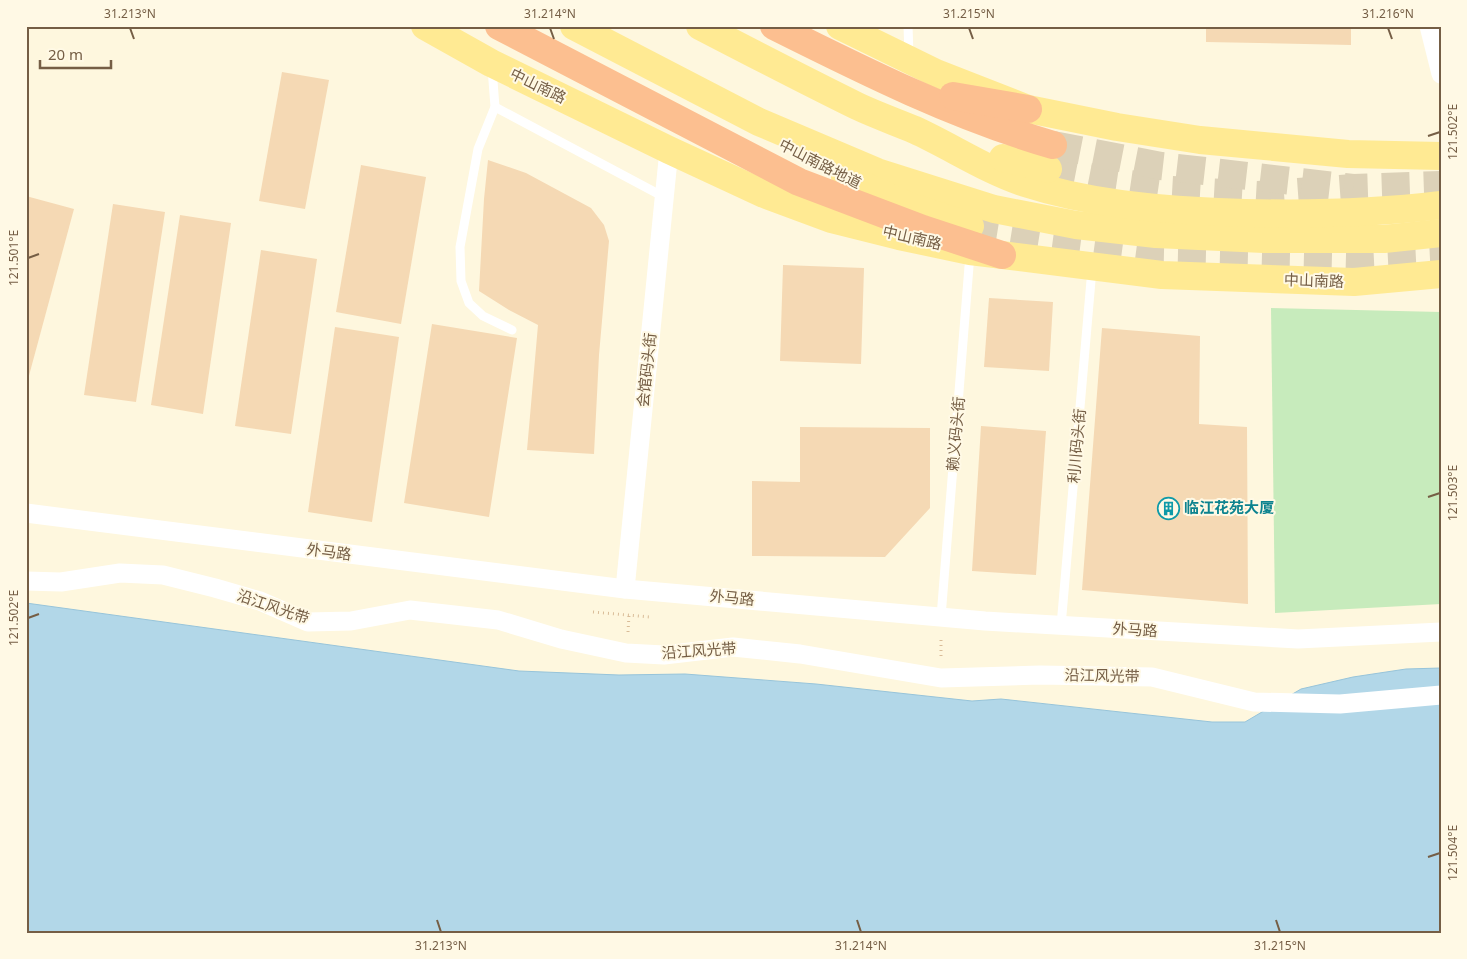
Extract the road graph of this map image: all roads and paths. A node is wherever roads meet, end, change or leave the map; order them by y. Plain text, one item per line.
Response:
1 (425, 26) edge
2 (499, 26) edge
3 (574, 26) edge
4 (700, 26) edge
5 (774, 26) edge
6 (840, 26) edge
7 (908, 26) edge
8 (1429, 26) edge
9 (909, 60) junction
10 (491, 63) junction
11 (856, 66) junction
12 (1441, 74) edge
13 (680, 81) junction
14 (495, 107) junction
15 (1028, 110) junction
16 (916, 131) junction
17 (704, 133) junction
18 (669, 150) junction
19 (1441, 156) edge
20 (1051, 157) joint
21 (664, 197) junction
22 (1441, 205) edge
23 (1441, 233) edge
24 (970, 238) junction
25 (1002, 255) junction
26 (1092, 266) junction
27 (1441, 274) edge
28 (512, 330) dead end
29 (26, 514) edge
30 (26, 581) edge
31 (625, 589) junction
32 (593, 612) dead end
33 (650, 617) dead end
34 (941, 617) junction
35 (1061, 626) junction
36 (1441, 632) edge
37 (940, 678) junction
38 (1441, 695) edge

1 - 10 main road, 中山南路
2 - 17 highway
3 - 13 main road
4 - 16 main road
5 - 11 highway
6 - 9 main road
7 - 9 lane
8 - 12 street
9 - 15 main road
10 - 14 lane
10 - 18 main road, 中山南路
11 - 15 highway
11 - 20 highway
13 - 23 main road
13 - 24 main road, 中山南路地道
14 - 21 lane
14 - 28 lane
15 - 19 main road
16 - 20 main road
16 - 22 main road
17 - 24 highway
17 - 25 highway
18 - 21 street, 会馆码头街
18 - 24 main road, 中山南路
21 - 31 street, 会馆码头街
24 - 25 main road, 中山南路
24 - 34 lane, 赖义码头街
25 - 26 main road, 中山南路
26 - 27 main road, 中山南路
26 - 35 lane, 利川码头街
29 - 31 street, 外马路
30 - 37 street, 沿江风光带
31 - 34 street, 外马路
32 - 33 path
34 - 35 street, 外马路
34 - 37 path
35 - 36 street, 外马路
37 - 38 street, 沿江风光带

